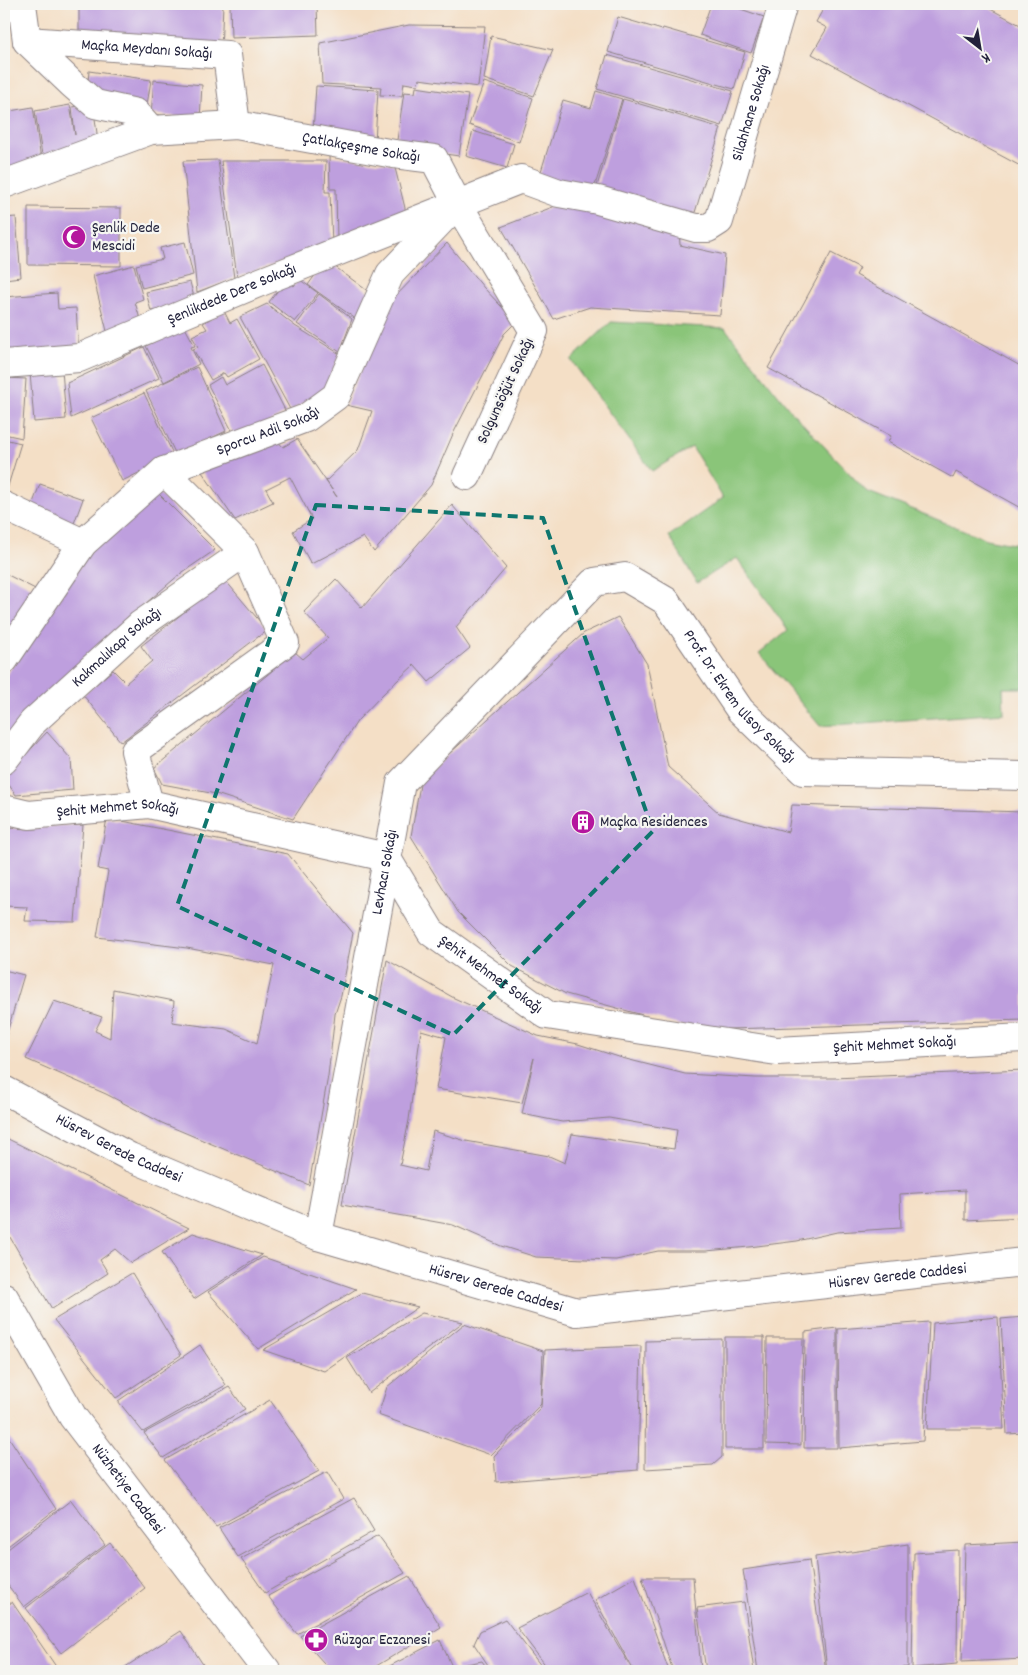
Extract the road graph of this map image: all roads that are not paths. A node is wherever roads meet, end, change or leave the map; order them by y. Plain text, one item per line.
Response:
1 (22, 4) edge
2 (783, 4) edge
3 (27, 41) junction
4 (236, 125) junction
5 (151, 130) junction
6 (4, 184) edge
7 (457, 203) junction
8 (4, 364) edge
9 (164, 472) junction
10 (467, 476) dead end
11 (4, 506) edge
12 (83, 543) junction
13 (245, 552) junction
14 (594, 582) joint
15 (4, 660) edge
16 (4, 760) edge
17 (1024, 776) edge
18 (149, 804) junction
19 (4, 810) edge
20 (386, 857) junction
21 (1024, 1038) edge
22 (4, 1090) edge
23 (318, 1236) junction
24 (1024, 1262) edge
25 (4, 1297) edge
26 (267, 1671) edge

1 - 3 street
2 - 7 street, Silahhane Sokağı
3 - 4 street, Maçka Meydanı Sokağı
3 - 5 street
4 - 5 street, Çatlakçeşme Sokağı
4 - 7 street, Çatlakçeşme Sokağı
5 - 6 street, Çatlakçeşme Sokağı
7 - 8 street, Şenlikdede Dere Sokağı
7 - 9 street, Sporcu Adil Sokağı
7 - 10 street, Solgunsöğüt Sokağı
9 - 12 street, Sporcu Adil Sokağı
9 - 13 street
11 - 12 street
12 - 15 street, Sporcu Adil Sokağı
13 - 16 street, Kakmalıkapı Sokağı
13 - 18 street
14 - 17 street, Prof. Dr. Ekrem Ulsoy Sokağı
14 - 20 street, Levhacı Sokağı
18 - 19 street, Şehit Mehmet Sokağı
18 - 20 street, Şehit Mehmet Sokağı
20 - 21 street, Şehit Mehmet Sokağı
20 - 23 street, Levhacı Sokağı
22 - 23 street, Hüsrev Gerede Caddesi
23 - 24 street, Hüsrev Gerede Caddesi
25 - 26 street, Nüzhetiye Caddesi

